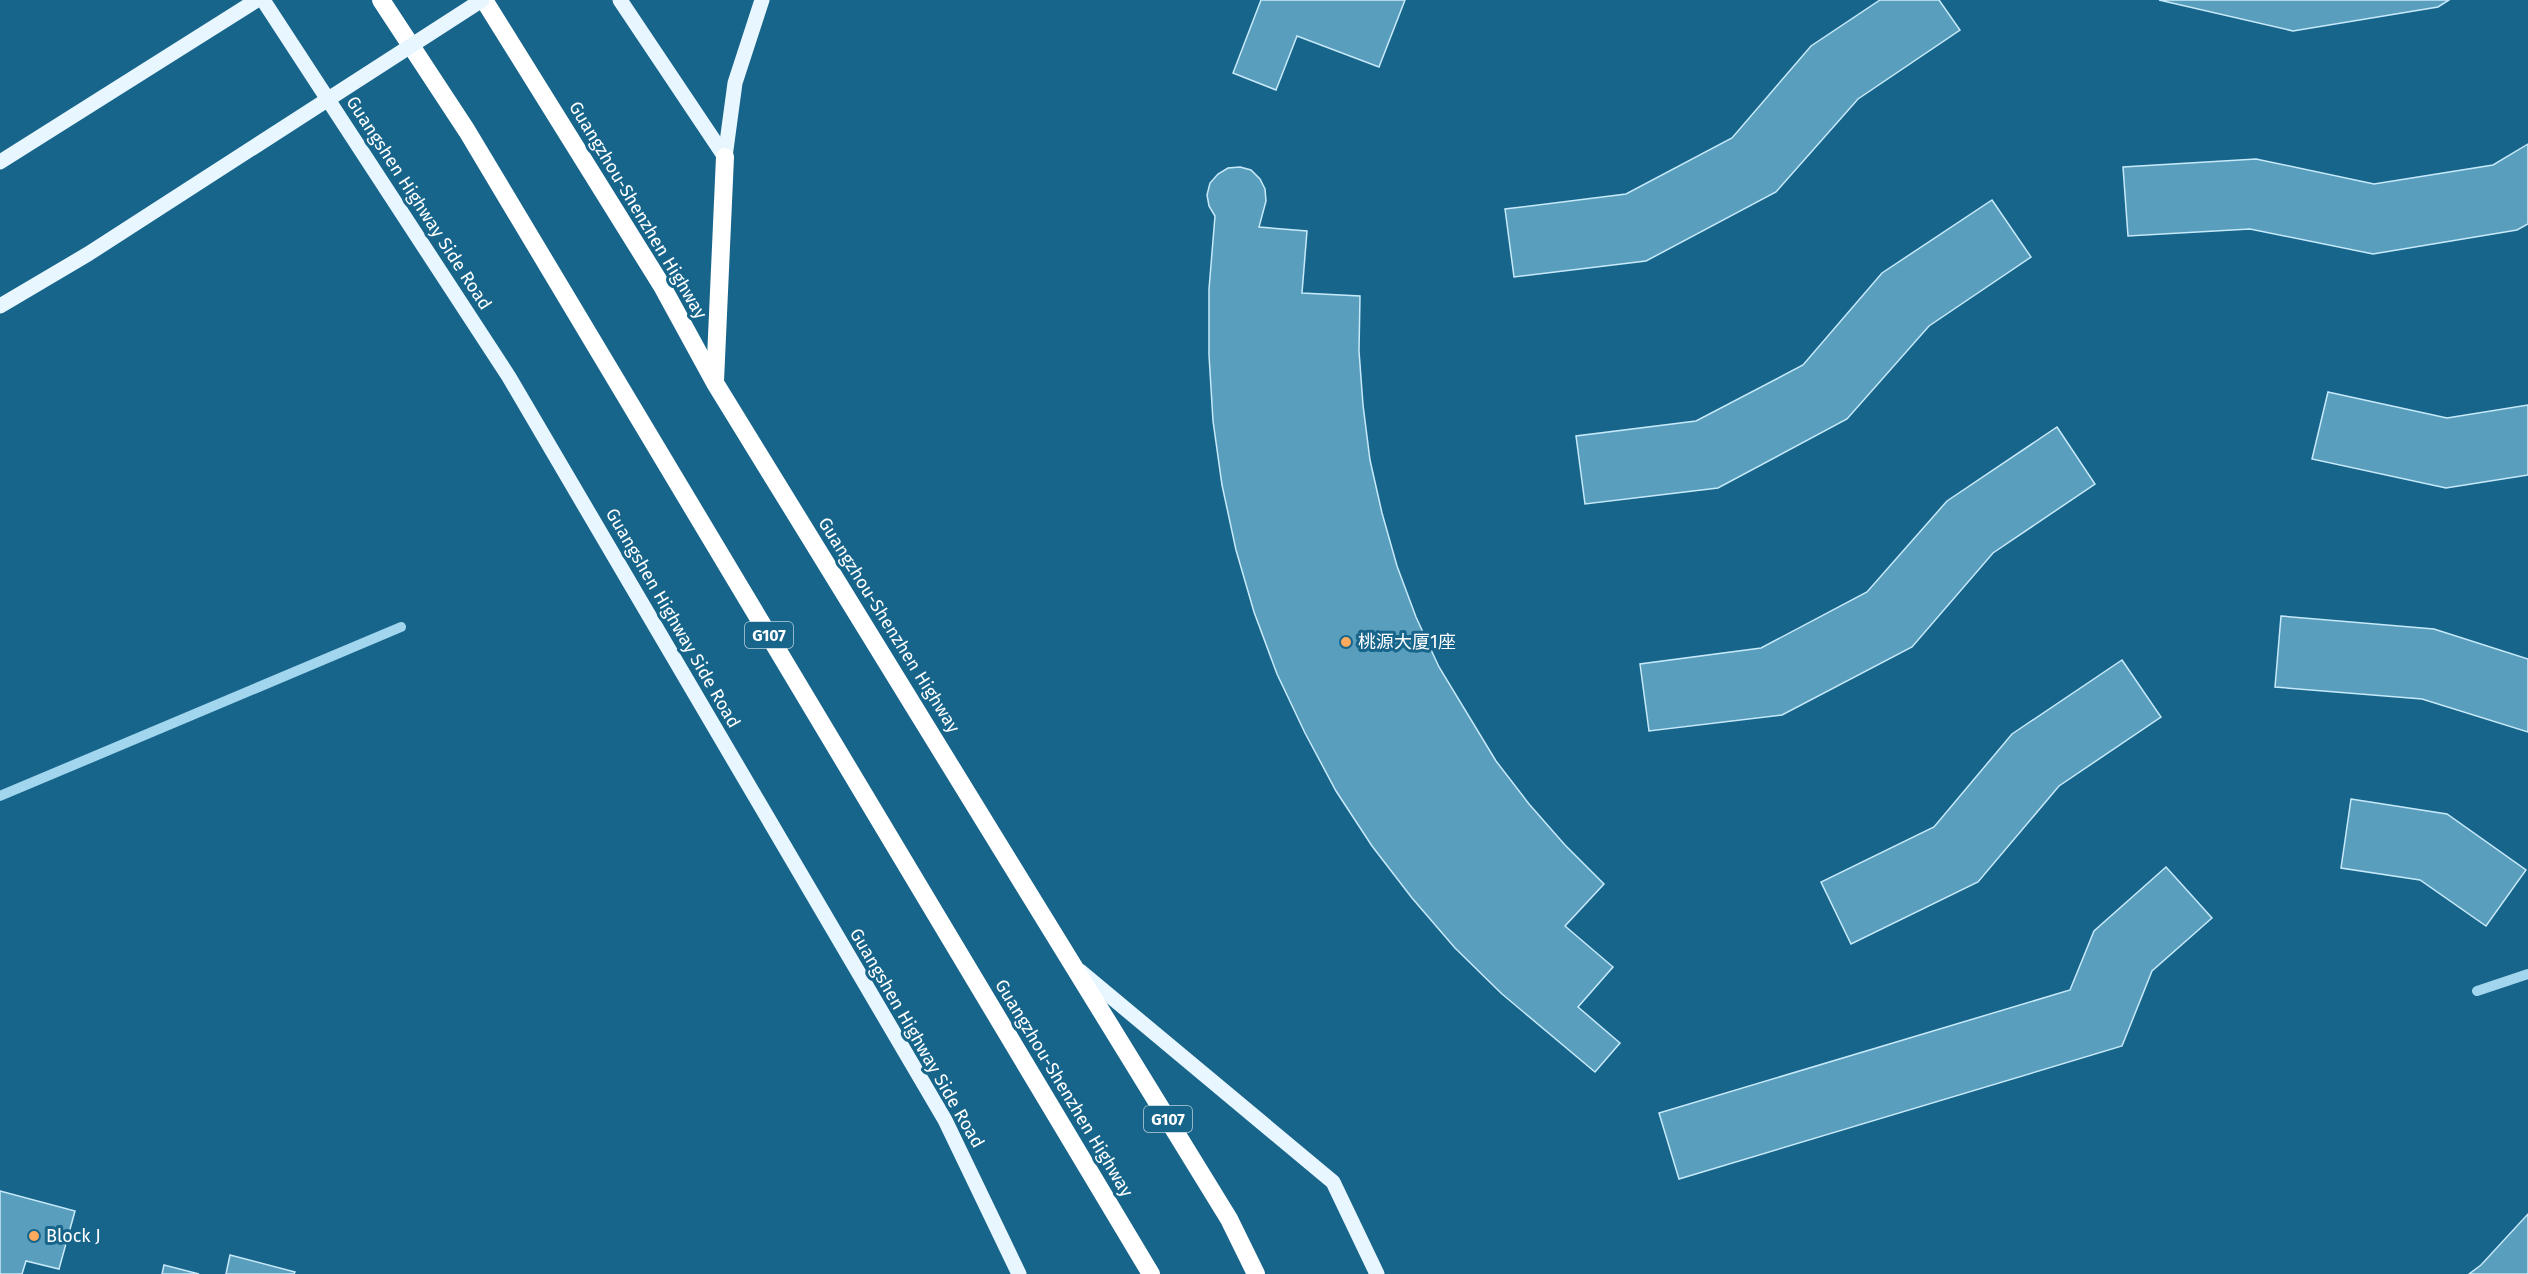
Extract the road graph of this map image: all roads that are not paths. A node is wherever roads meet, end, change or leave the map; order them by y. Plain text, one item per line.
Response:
1 (257, 0) edge
2 (263, 0) edge
3 (381, 0) edge
4 (483, 0) edge
5 (620, 0) edge
6 (762, 0) edge
7 (725, 157) junction
8 (0, 162) edge
9 (0, 306) edge
10 (715, 383) junction
11 (402, 627) dead end
12 (0, 796) edge
13 (1075, 968) junction
14 (2528, 974) edge
15 (2477, 991) dead end
16 (1019, 1274) edge
17 (1151, 1274) edge
18 (1256, 1274) edge
19 (1377, 1274) edge

1 - 8 main road
2 - 16 main road, Guangshen Highway Side Road
3 - 17 highway, Guangzhou-Shenzhen Highway / G107
4 - 9 main road, bridge
4 - 10 highway, Guangzhou-Shenzhen Highway / G107
5 - 7 main road
6 - 7 main road
7 - 10 highway
10 - 13 highway, Guangzhou-Shenzhen Highway / G107
11 - 12 street
13 - 18 highway, Guangzhou-Shenzhen Highway / G107
13 - 19 main road
14 - 15 street

